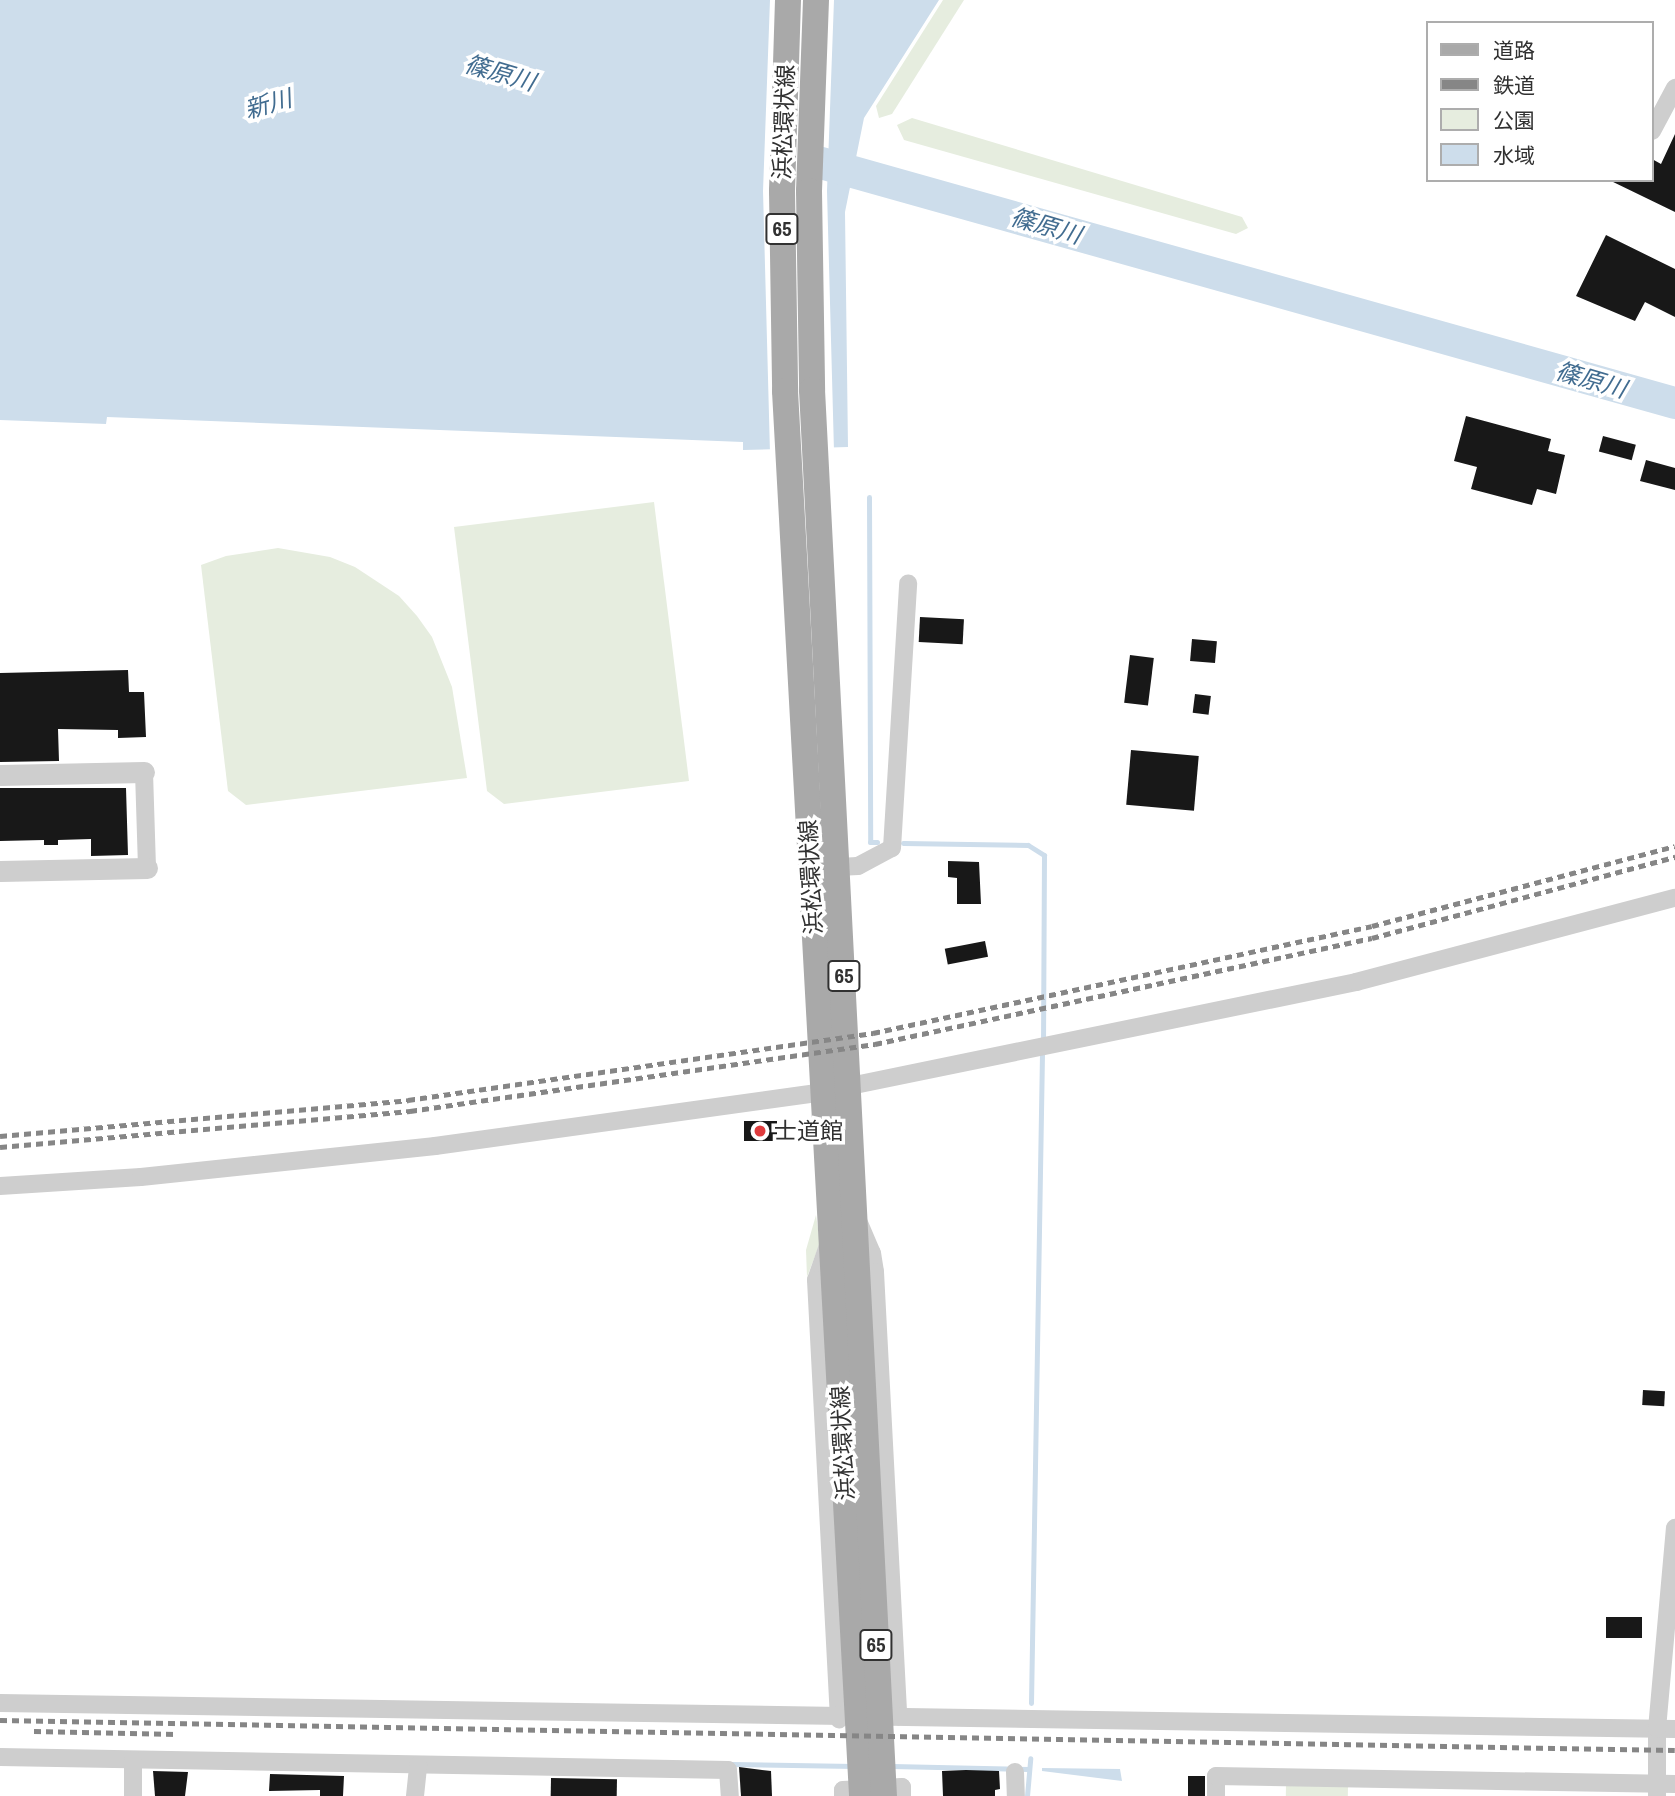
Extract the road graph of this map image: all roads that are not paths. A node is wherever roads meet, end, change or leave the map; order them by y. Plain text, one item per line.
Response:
1 (788, 0) edge
2 (816, 0) edge
3 (1675, 88) edge
4 (1654, 127) edge
5 (816, 467) junction
6 (789, 468) junction
7 (908, 583) dead end
8 (144, 772) joint
9 (0, 775) edge
10 (146, 868) joint
11 (0, 871) edge
12 (838, 878) junction
13 (812, 892) junction
14 (1675, 898) edge
15 (849, 1086) junction
16 (822, 1092) junction
17 (0, 1185) edge
18 (853, 1214) junction
19 (832, 1236) junction
20 (856, 1495) junction
21 (1675, 1528) edge
22 (0, 1703) edge
23 (898, 1716) junction
24 (839, 1719) junction
25 (1666, 1729) edge
26 (0, 1757) edge
27 (133, 1760) junction
28 (418, 1765) junction
29 (1015, 1772) dead end
30 (1675, 1784) edge
31 (1440, 1788) edge
32 (1515, 1789) edge
33 (1656, 1790) edge
34 (133, 1796) edge
35 (415, 1796) edge
36 (730, 1796) edge
37 (843, 1796) edge
38 (862, 1796) edge
39 (884, 1796) edge
40 (902, 1796) edge
41 (1016, 1796) edge
42 (1216, 1796) edge

1 - 6 main road, 浜松環状線 / 65
2 - 5 main road, 浜松環状線 / 65
3 - 4 street
5 - 6 main road
5 - 12 main road, 浜松環状線 / 65
6 - 13 main road, 浜松環状線 / 65
7 - 12 street
8 - 9 street
8 - 10 street
10 - 11 street
12 - 13 main road
12 - 15 main road, 浜松環状線 / 65
13 - 16 main road, 浜松環状線 / 65
14 - 15 street
15 - 18 main road, 浜松環状線 / 65
16 - 17 street
16 - 19 main road, 浜松環状線 / 65
18 - 20 main road, 浜松環状線 / 65
18 - 23 street
19 - 20 main road, 浜松環状線 / 65
19 - 24 street
20 - 38 main road, 浜松環状線 / 65
20 - 39 main road, 浜松環状線 / 65
21 - 25 street
22 - 24 street
23 - 24 street
23 - 25 street
25 - 33 street
26 - 27 street
27 - 28 street
27 - 34 street
28 - 35 street
28 - 36 street
29 - 41 street
30 - 33 street
31 - 32 street
31 - 42 street
32 - 33 street
37 - 40 street

